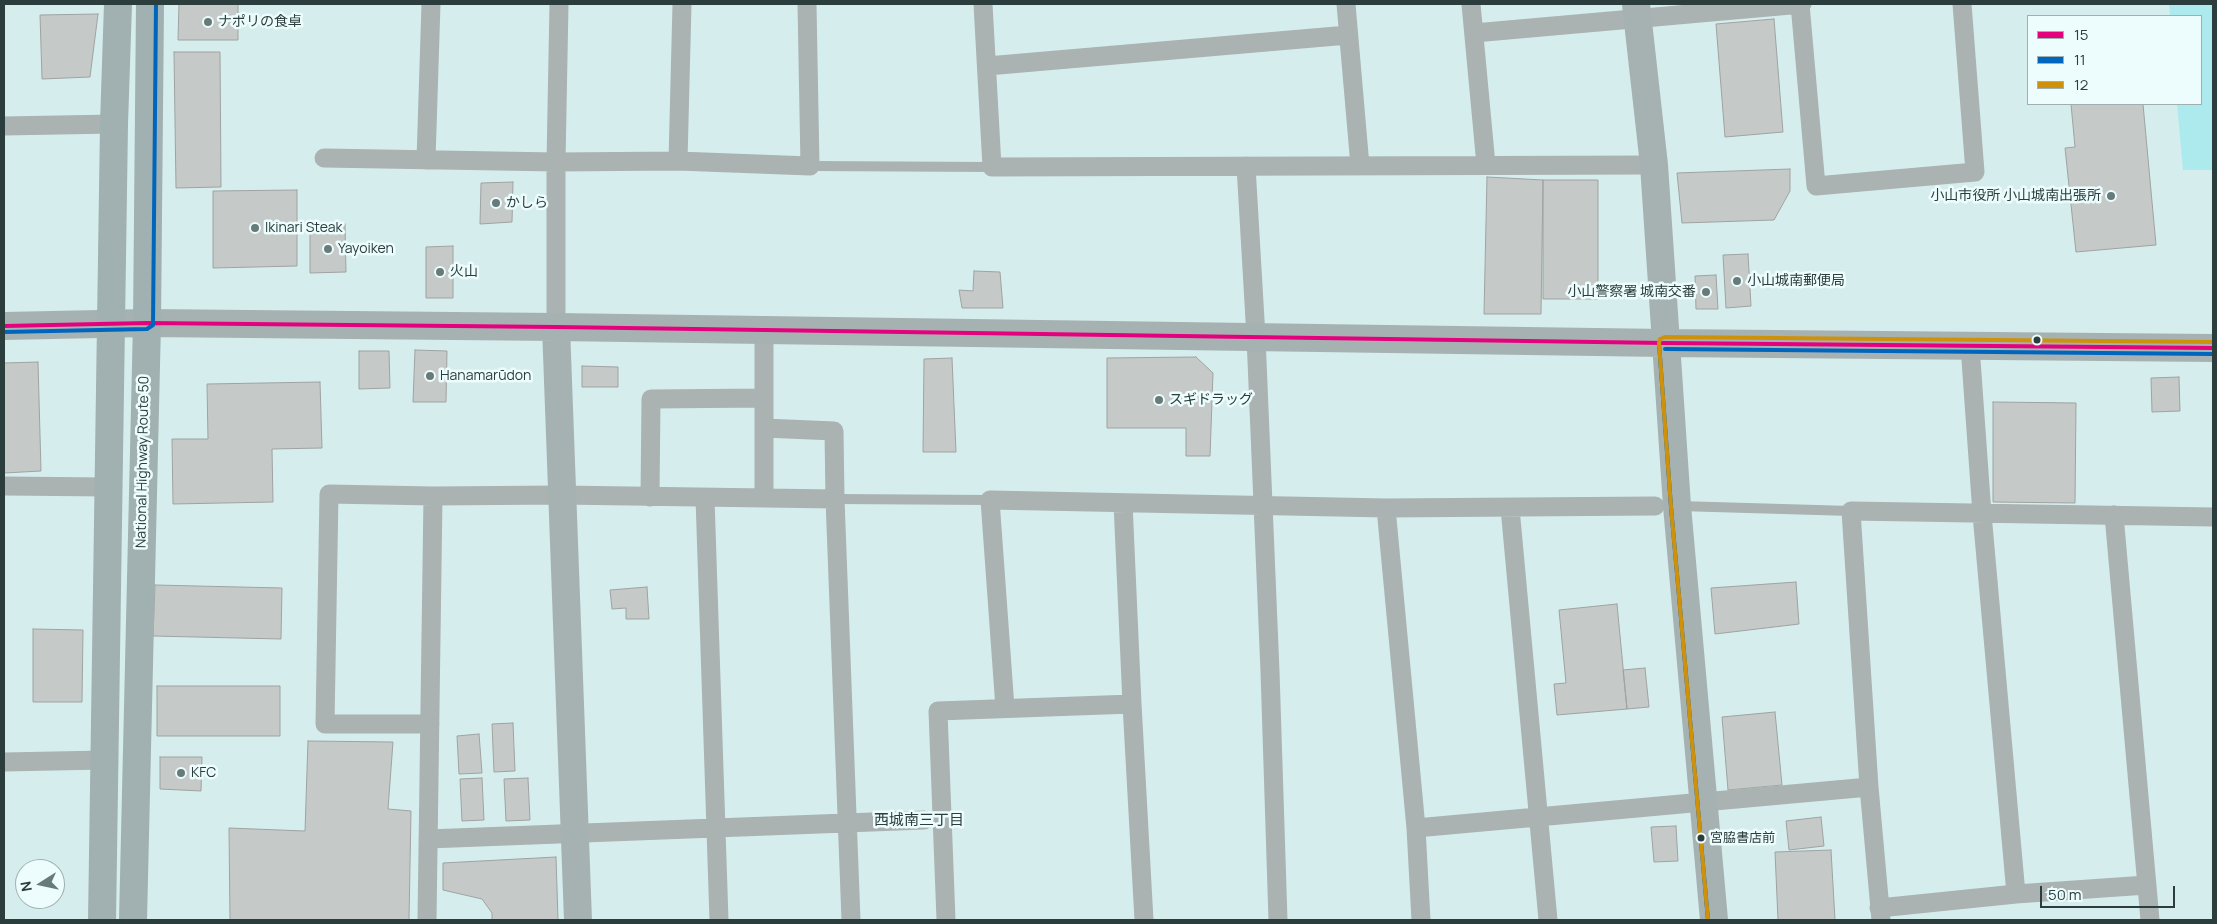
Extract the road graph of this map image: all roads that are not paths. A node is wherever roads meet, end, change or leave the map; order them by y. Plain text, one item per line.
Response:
1 (118, 4) edge
2 (150, 4) edge
3 (431, 4) edge
4 (559, 4) edge
5 (682, 4) edge
6 (807, 4) edge
7 (984, 4) edge
8 (1346, 4) edge
9 (1471, 4) edge
10 (1800, 4) edge
11 (1962, 4) edge
12 (1637, 11) edge
13 (1474, 33) junction
14 (1348, 35) junction
15 (987, 66) junction
16 (114, 124) junction
17 (4, 126) edge
18 (324, 158) dead end
19 (426, 160) junction
20 (678, 161) junction
21 (556, 162) junction
22 (1486, 165) junction
23 (1654, 165) junction
24 (810, 166) junction
25 (992, 166) junction
26 (1246, 166) junction
27 (1360, 166) junction
28 (112, 323) junction
29 (146, 323) junction
30 (4, 326) edge
31 (556, 327) junction
32 (764, 331) junction
33 (1256, 337) junction
34 (1665, 343) junction
35 (1970, 346) junction
36 (2213, 348) edge
37 (764, 398) junction
38 (764, 428) junction
39 (4, 486) edge
40 (108, 487) junction
41 (561, 495) junction
42 (433, 496) junction
43 (650, 497) junction
44 (705, 498) junction
45 (764, 498) junction
46 (835, 499) junction
47 (990, 500) junction
48 (1123, 503) junction
49 (1262, 506) junction
50 (1666, 506) junction
51 (1386, 508) junction
52 (1510, 508) junction
53 (1851, 511) junction
54 (1982, 514) junction
55 (2114, 515) junction
56 (2213, 517) edge
57 (1132, 704) junction
58 (1005, 708) junction
59 (430, 724) junction
60 (105, 760) junction
61 (4, 762) edge
62 (1869, 787) junction
63 (1704, 803) junction
64 (1540, 816) junction
65 (924, 820) dead end
66 (847, 824) junction
67 (1416, 828) junction
68 (715, 829) junction
69 (574, 835) junction
70 (428, 839) junction
71 (2147, 884) junction
72 (2016, 894) junction
73 (1880, 914) edge
74 (102, 920) edge
75 (133, 920) edge
76 (427, 920) edge
77 (578, 920) edge
78 (719, 920) edge
79 (851, 920) edge
80 (946, 920) edge
81 (1144, 920) edge
82 (1278, 920) edge
83 (1422, 920) edge
84 (1548, 920) edge
85 (1714, 920) edge
86 (2150, 920) edge

1 - 16 highway
2 - 29 highway, National Highway Route 50
3 - 19 street
4 - 21 street
5 - 20 street
6 - 24 street
7 - 15 street
8 - 14 street
9 - 13 street
10 - 11 street
10 - 12 street
12 - 13 street
12 - 23 main road
13 - 22 street
14 - 15 street
14 - 27 street
15 - 25 street
16 - 17 street
16 - 28 highway
18 - 19 street
19 - 21 street
20 - 21 street
20 - 24 street
21 - 31 street
22 - 23 street
22 - 27 street
23 - 34 main road
24 - 25 lane
25 - 26 street
26 - 27 street
26 - 33 street
28 - 29 main road
28 - 30 main road
28 - 40 highway
29 - 31 main road
29 - 75 highway, National Highway Route 50
31 - 32 main road
31 - 41 main road
32 - 33 main road
32 - 37 street
33 - 34 main road
33 - 49 street
34 - 35 main road
34 - 50 main road
35 - 36 main road
35 - 54 street
37 - 38 street
37 - 43 street
38 - 45 street
38 - 46 street
39 - 40 street
40 - 60 highway
41 - 42 street
41 - 43 street
41 - 69 main road
42 - 59 street
42 - 59 street
43 - 44 street
44 - 45 street
44 - 68 street
45 - 46 street
46 - 47 lane
46 - 66 street
47 - 48 street
47 - 58 street
48 - 49 street
48 - 57 street
49 - 51 street
49 - 82 street
50 - 52 street
50 - 53 lane
50 - 63 main road
51 - 52 street
51 - 67 street
52 - 64 street
53 - 54 street
53 - 62 street
54 - 55 street
54 - 72 street
55 - 56 street
55 - 71 street
57 - 58 street
57 - 81 street
58 - 80 street
59 - 70 street
60 - 61 street
60 - 74 highway
62 - 63 street
62 - 73 street
63 - 64 street
63 - 85 main road
64 - 67 street
64 - 84 street
65 - 66 street
66 - 68 street
66 - 79 street
67 - 83 street
68 - 69 street
68 - 78 street
69 - 70 street
69 - 77 main road
70 - 76 street
71 - 72 street
71 - 86 street
72 - 73 street

